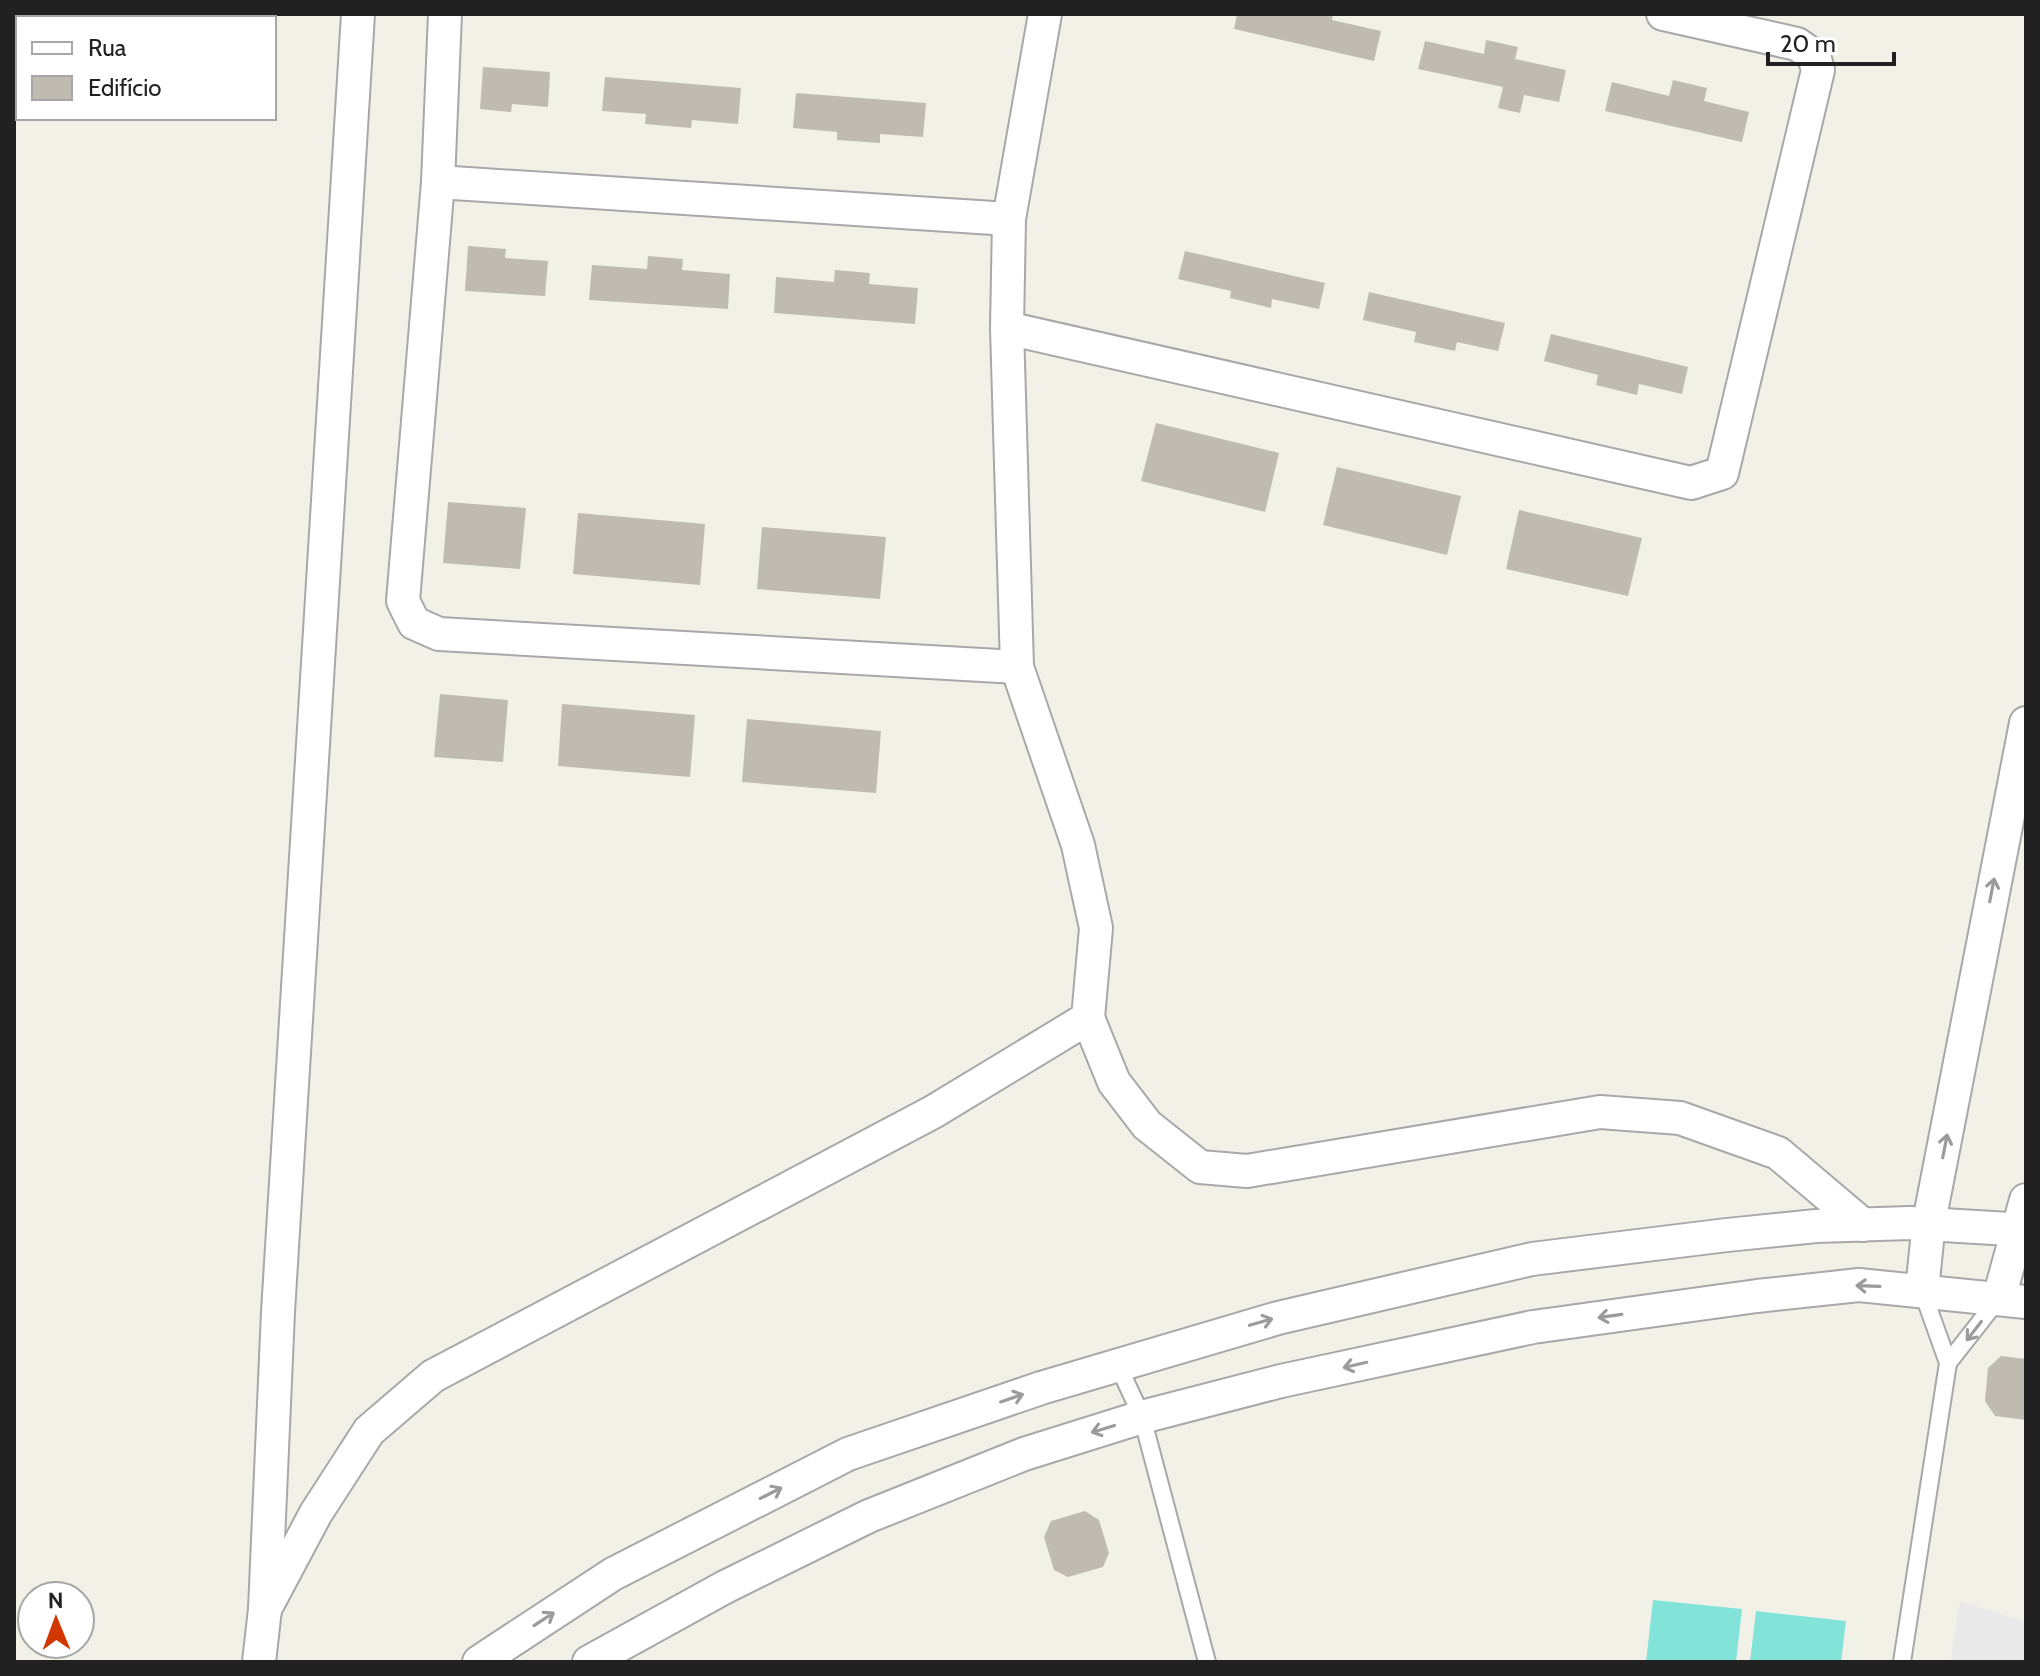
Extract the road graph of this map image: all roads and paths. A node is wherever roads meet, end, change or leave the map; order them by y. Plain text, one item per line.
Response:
1 (358, 14) edge
2 (445, 14) edge
3 (1045, 14) edge
4 (1663, 14) edge
5 (438, 182) junction
6 (1009, 219) junction
7 (1007, 328) junction
8 (1017, 667) junction
9 (2026, 723) edge
10 (1088, 1018) junction
11 (2024, 1220) edge
12 (1929, 1222) junction
13 (1863, 1225) junction
14 (1922, 1290) junction
15 (2013, 1300) edge
16 (1117, 1363) junction
17 (1948, 1363) junction
18 (1142, 1417) junction
19 (265, 1609) junction
20 (259, 1662) edge
21 (479, 1662) edge
22 (589, 1662) edge
23 (1207, 1662) edge
24 (1902, 1662) edge

1 - 19 street
2 - 5 street
3 - 6 street
4 - 7 street
5 - 6 street
5 - 8 street
6 - 7 street
7 - 8 street
8 - 10 street
12 -> 9 street
10 - 13 street
10 - 19 street
11 - 12 street
11 - 15 street
12 - 13 street
12 - 14 street
16 -> 13 street
14 - 15 street
14 - 17 lane
14 -> 18 street
15 -> 17 lane
16 - 18 lane
21 -> 16 street
17 - 24 lane
18 -> 22 street
18 - 23 lane
19 - 20 street

